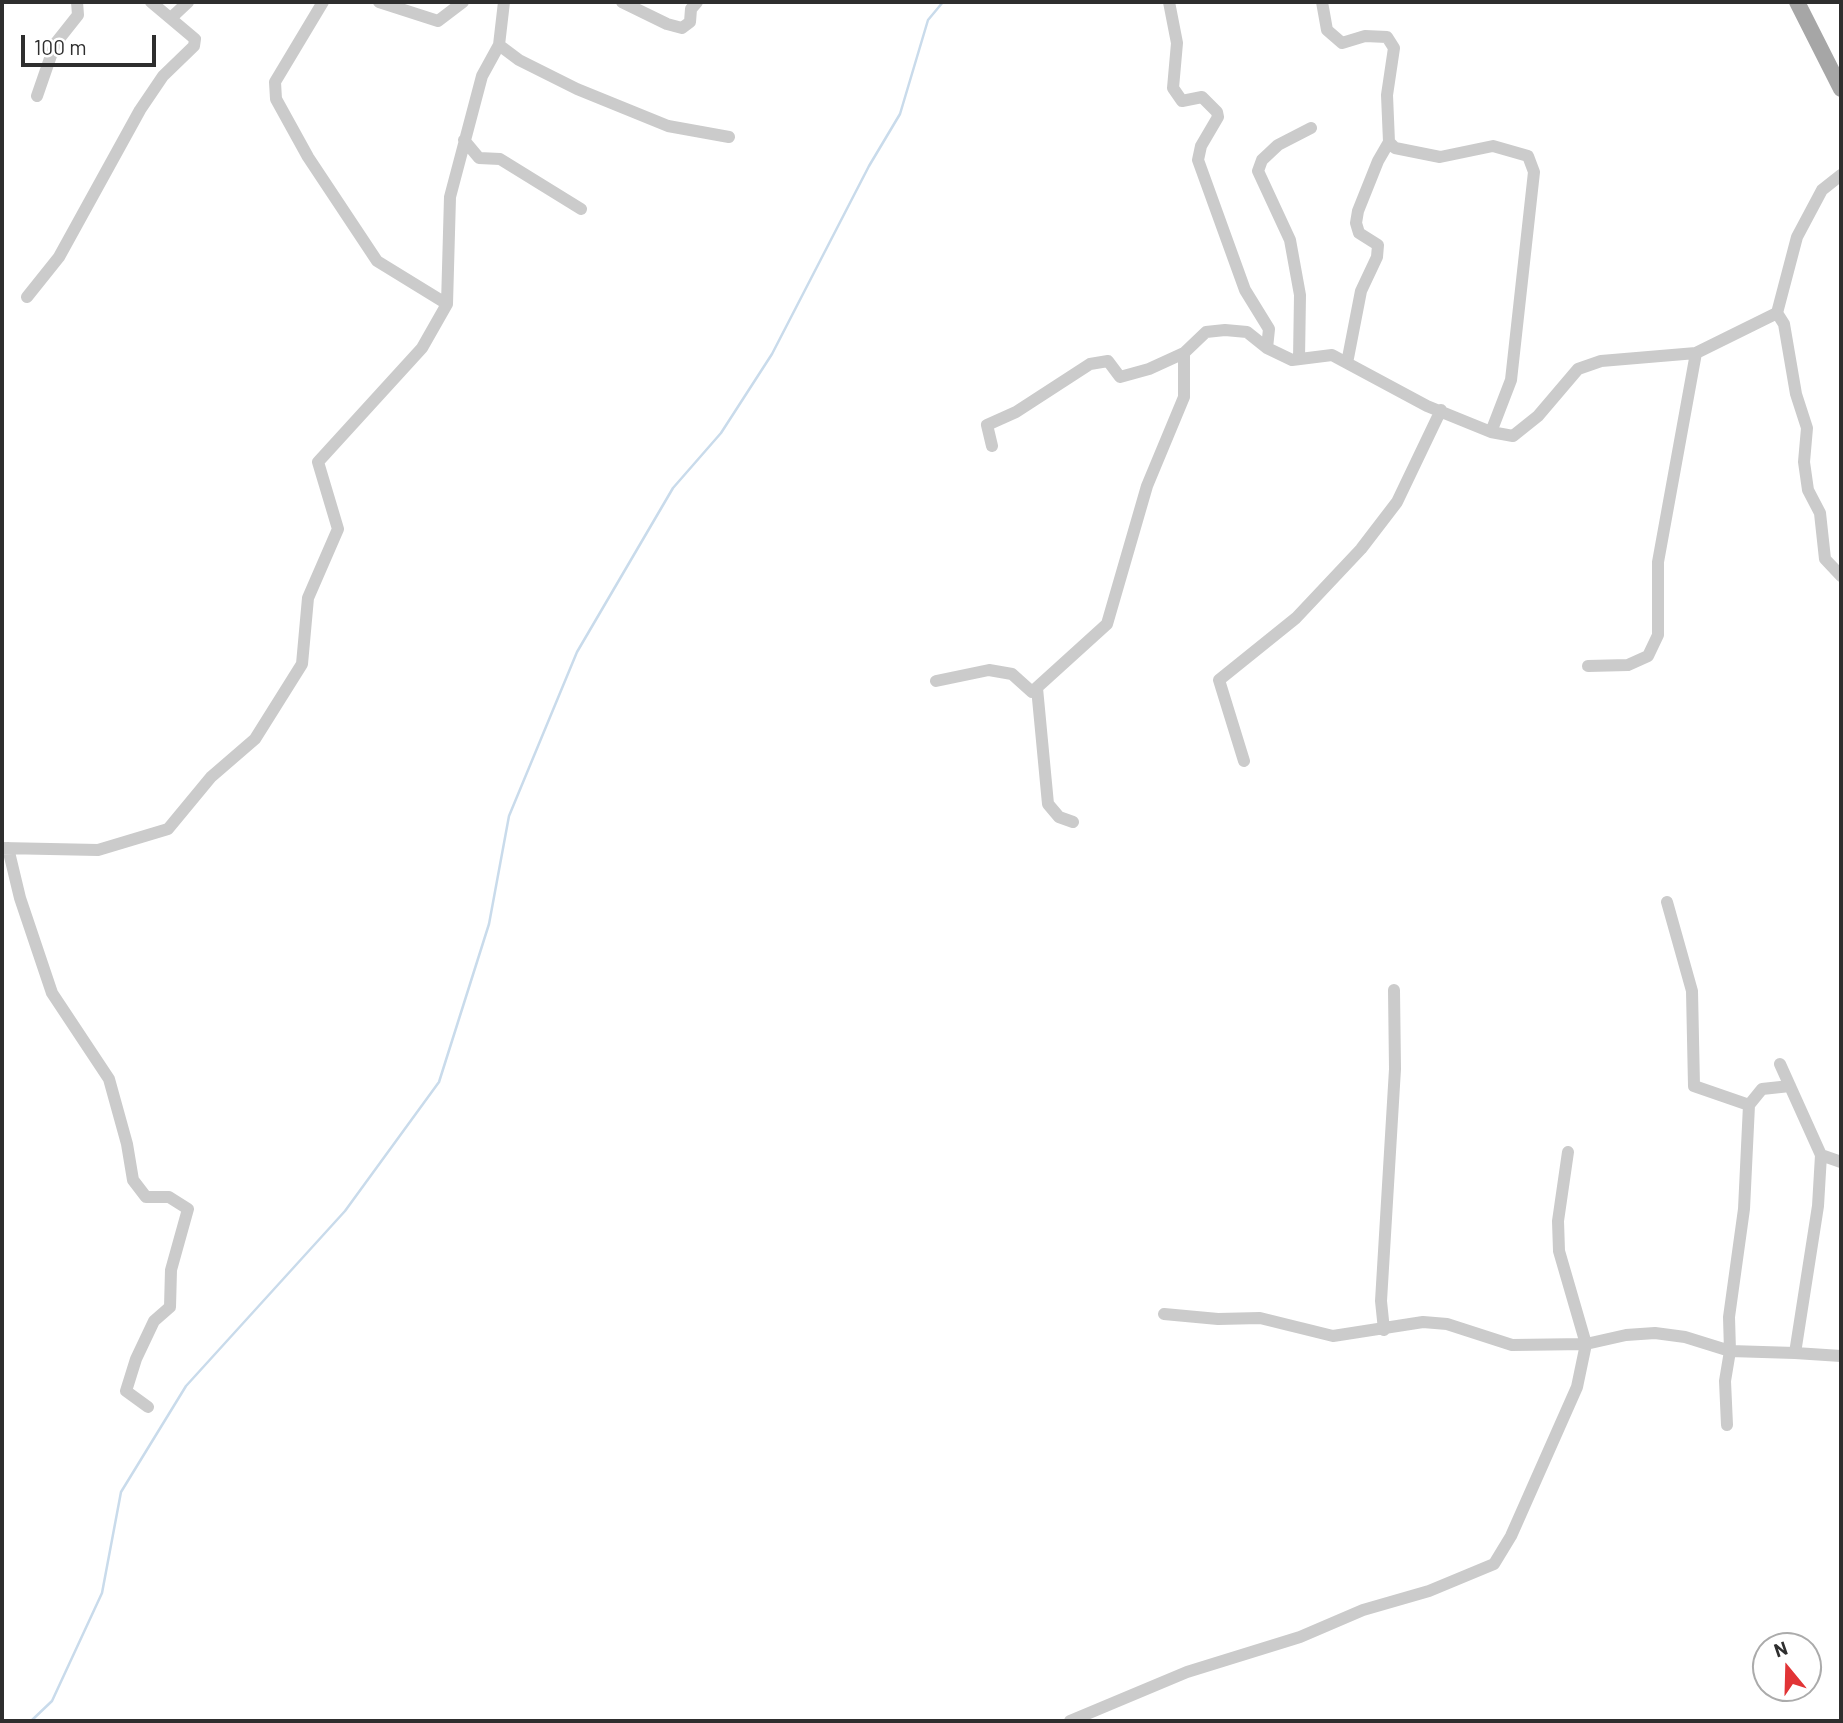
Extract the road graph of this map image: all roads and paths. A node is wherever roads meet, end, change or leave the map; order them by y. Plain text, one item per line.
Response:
1 (77, 2) edge
2 (151, 2) edge
3 (188, 2) edge
4 (323, 2) edge
5 (379, 2) edge
6 (463, 2) edge
7 (505, 2) edge
8 (622, 2) edge
9 (697, 2) edge
10 (1169, 2) edge
11 (1322, 2) edge
12 (1797, 2) edge
13 (172, 17) junction
14 (499, 45) junction
15 (1841, 89) edge
16 (37, 96) dead end
17 (1311, 128) dead end
18 (729, 137) dead end
19 (464, 140) junction
20 (1389, 142) junction
21 (1841, 175) edge
22 (581, 209) dead end
23 (27, 297) dead end
24 (447, 304) junction
25 (1777, 313) junction
26 (1267, 348) junction
27 (1184, 353) junction
28 (1696, 353) junction
29 (1299, 359) junction
30 (1347, 363) junction
31 (1441, 410) junction
32 (1491, 432) junction
33 (992, 446) dead end
34 (1841, 576) edge
35 (1588, 666) dead end
36 (936, 681) dead end
37 (1037, 688) junction
38 (1244, 761) dead end
39 (1073, 822) dead end
40 (5, 848) edge
41 (1667, 902) dead end
42 (1394, 990) dead end
43 (1780, 1064) dead end
44 (1790, 1086) junction
45 (1749, 1105) junction
46 (1568, 1152) dead end
47 (1821, 1155) junction
48 (1841, 1163) edge
49 (1164, 1314) dead end
50 (1384, 1330) junction
51 (1586, 1343) junction
52 (1730, 1351) junction
53 (1795, 1353) junction
54 (1841, 1356) edge
55 (148, 1407) dead end
56 (1727, 1425) dead end
57 (1070, 1721) edge

1 - 16 street
2 - 13 street
3 - 13 street
4 - 24 street
5 - 6 street
7 - 14 street
8 - 9 street
10 - 26 street
11 - 20 street
12 - 15 main road
13 - 23 street
14 - 18 street
14 - 19 street
17 - 29 street
19 - 22 street
19 - 24 street
20 - 30 street
20 - 32 street
21 - 25 street
24 - 40 street
25 - 28 street
25 - 34 street
26 - 27 street
26 - 29 street
27 - 33 street
27 - 37 street
28 - 32 street
28 - 35 street
29 - 30 street
30 - 31 street
31 - 32 street
31 - 38 street
36 - 37 street
37 - 39 street
40 - 55 street
41 - 45 street
42 - 50 street
43 - 44 street
44 - 45 street
44 - 47 street
45 - 52 street
46 - 51 street
47 - 48 street
47 - 53 street
49 - 50 street
50 - 51 street
51 - 52 street
51 - 57 street
52 - 53 street
52 - 56 street
53 - 54 street

